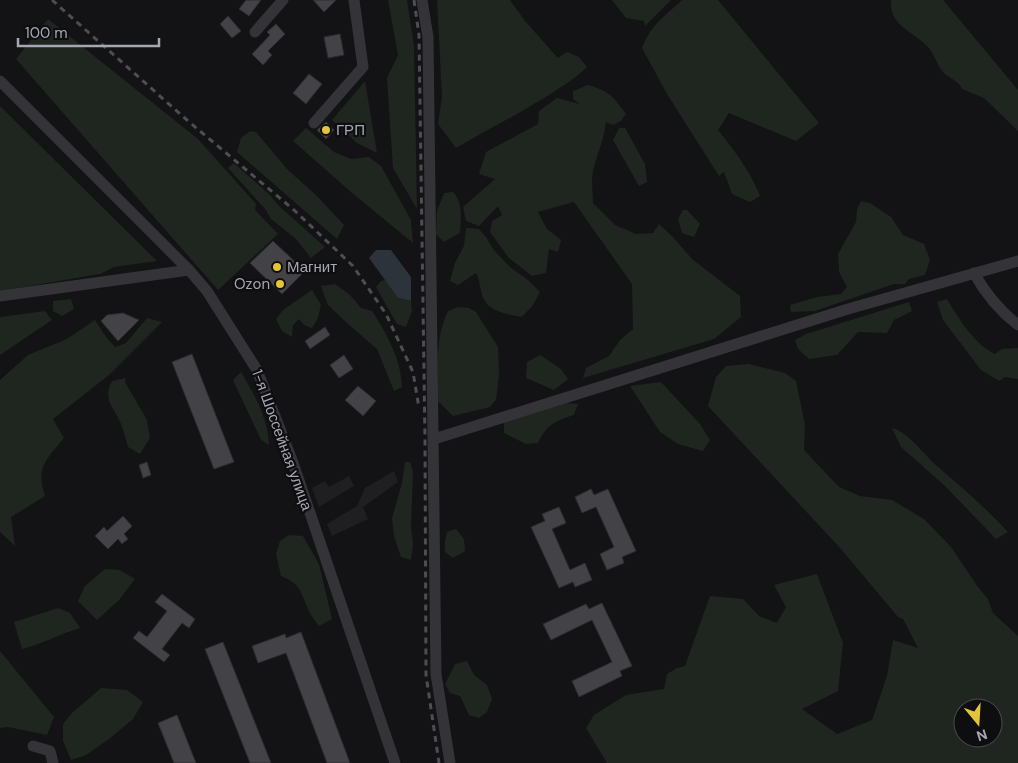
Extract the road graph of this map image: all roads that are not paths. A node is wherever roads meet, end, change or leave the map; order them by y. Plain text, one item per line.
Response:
1 (283, 0) edge
2 (354, 0) edge
3 (422, 0) edge
4 (255, 32) dead end
5 (0, 81) edge
6 (314, 123) dead end
7 (1018, 262) edge
8 (189, 270) junction
9 (974, 273) junction
10 (0, 296) edge
11 (1018, 326) edge
12 (434, 439) junction
13 (33, 746) dead end
14 (53, 763) edge
15 (395, 763) edge
16 (450, 763) edge

1 - 4 street
2 - 6 street
3 - 12 street
5 - 8 street, 1-я Шоссейная улица
7 - 9 street
8 - 10 street
8 - 15 street, 1-я Шоссейная улица
9 - 11 street
9 - 12 street
12 - 16 street
13 - 14 street

